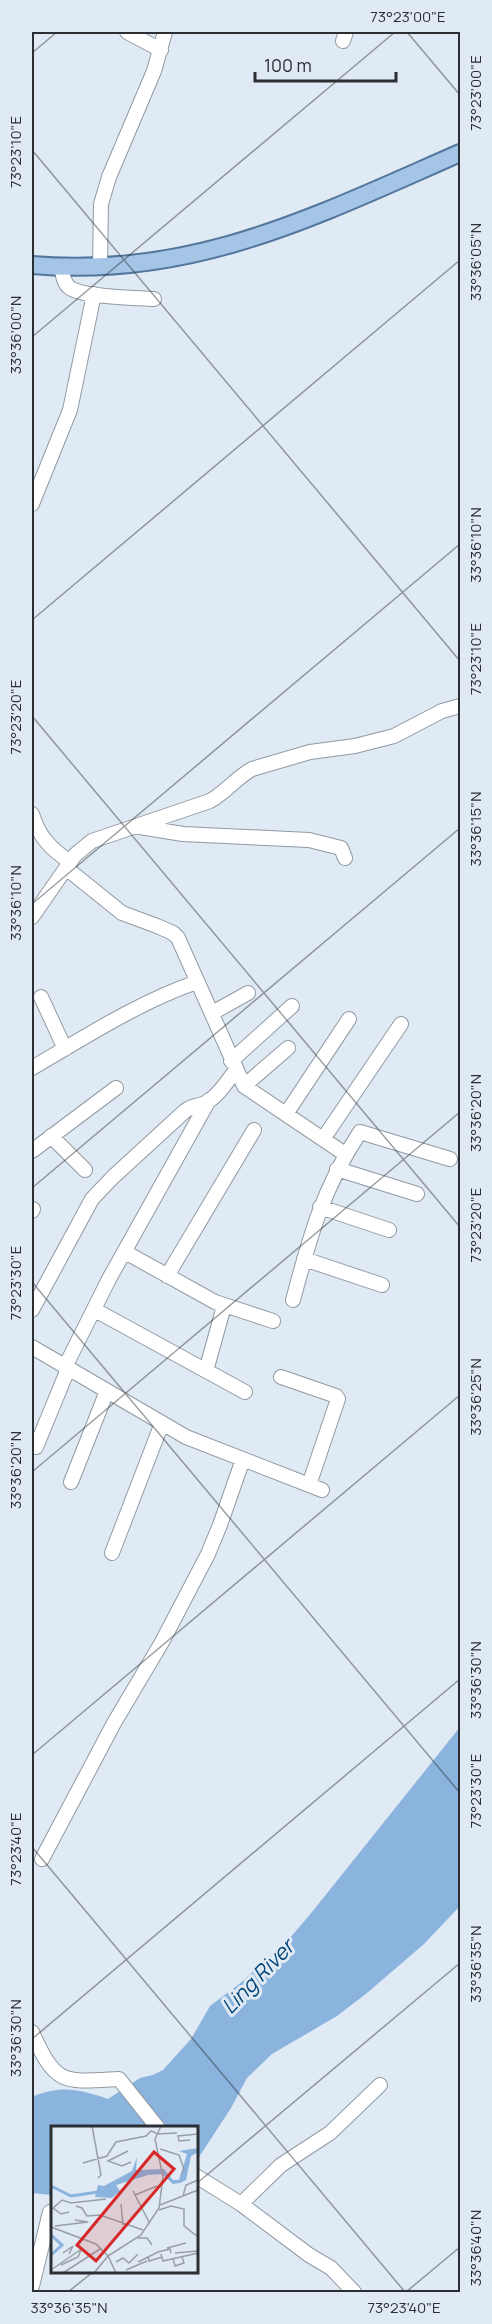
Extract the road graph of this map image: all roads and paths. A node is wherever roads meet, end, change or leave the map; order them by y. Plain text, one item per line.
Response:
1 (127, 32) edge
2 (165, 32) edge
3 (161, 50) junction
4 (460, 153) edge
5 (32, 265) edge
6 (61, 267) junction
7 (100, 267) junction
8 (94, 294) junction
9 (154, 299) dead end
10 (32, 504) edge
11 (460, 706) edge
12 (32, 814) edge
13 (138, 827) junction
14 (345, 858) dead end
15 (68, 865) junction
16 (32, 917) edge
17 (197, 982) junction
18 (248, 993) dead end
19 (41, 997) dead end
20 (292, 1006) dead end
21 (212, 1013) junction
22 (349, 1019) dead end
23 (401, 1024) dead end
24 (288, 1048) dead end
25 (65, 1049) junction
26 (233, 1066) junction
27 (32, 1068) edge
28 (244, 1086) junction
29 (116, 1088) dead end
30 (209, 1100) junction
31 (286, 1114) junction
32 (254, 1130) dead end
33 (51, 1136) junction
34 (324, 1139) junction
35 (32, 1151) edge
36 (345, 1154) junction
37 (450, 1159) dead end
38 (337, 1169) junction
39 (85, 1170) dead end
40 (417, 1194) dead end
41 (320, 1207) junction
42 (390, 1230) dead end
43 (125, 1252) junction
44 (304, 1259) junction
45 (167, 1276) junction
46 (382, 1285) dead end
47 (293, 1300) dead end
48 (224, 1305) junction
49 (32, 1310) edge
50 (94, 1310) junction
51 (273, 1321) dead end
52 (32, 1347) edge
53 (66, 1368) junction
54 (206, 1371) junction
55 (281, 1377) dead end
56 (107, 1391) junction
57 (245, 1392) dead end
58 (162, 1423) junction
59 (36, 1448) dead end
60 (243, 1459) junction
61 (71, 1482) dead end
62 (112, 1553) dead end
63 (42, 1859) dead end
64 (32, 2032) edge
65 (380, 2085) dead end
66 (157, 2126) edge
67 (198, 2177) edge
68 (241, 2204) junction
69 (50, 2212) dead end
70 (32, 2286) edge
71 (354, 2292) edge

1 - 3 street
2 - 3 street
3 - 7 street
4 - 7 main road
5 - 6 main road
6 - 7 main road
6 - 8 street
8 - 9 street
8 - 10 street
11 - 13 street
12 - 15 street
13 - 14 street
13 - 15 street
15 - 16 street
15 - 17 street
17 - 21 street
17 - 25 street
18 - 21 street
19 - 25 street
20 - 26 street
21 - 26 street
22 - 31 street
23 - 34 street
24 - 28 street
25 - 27 street
26 - 28 street
26 - 30 street
28 - 31 street
29 - 33 street
30 - 43 street
30 - 49 street
31 - 34 street
32 - 45 street
33 - 35 street
33 - 39 street
34 - 36 street
36 - 37 street
36 - 38 street
38 - 40 street
38 - 41 street
41 - 42 street
41 - 44 street
43 - 45 street
43 - 50 street
44 - 46 street
44 - 47 street
45 - 48 street
48 - 51 street
48 - 54 street
50 - 53 street
50 - 54 street
52 - 53 street
53 - 56 street
53 - 59 street
54 - 57 street
55 - 60 street
56 - 58 street
56 - 61 street
58 - 60 street
58 - 62 street
60 - 63 street
64 - 66 street
65 - 68 street
67 - 68 street
68 - 71 street
69 - 70 street

